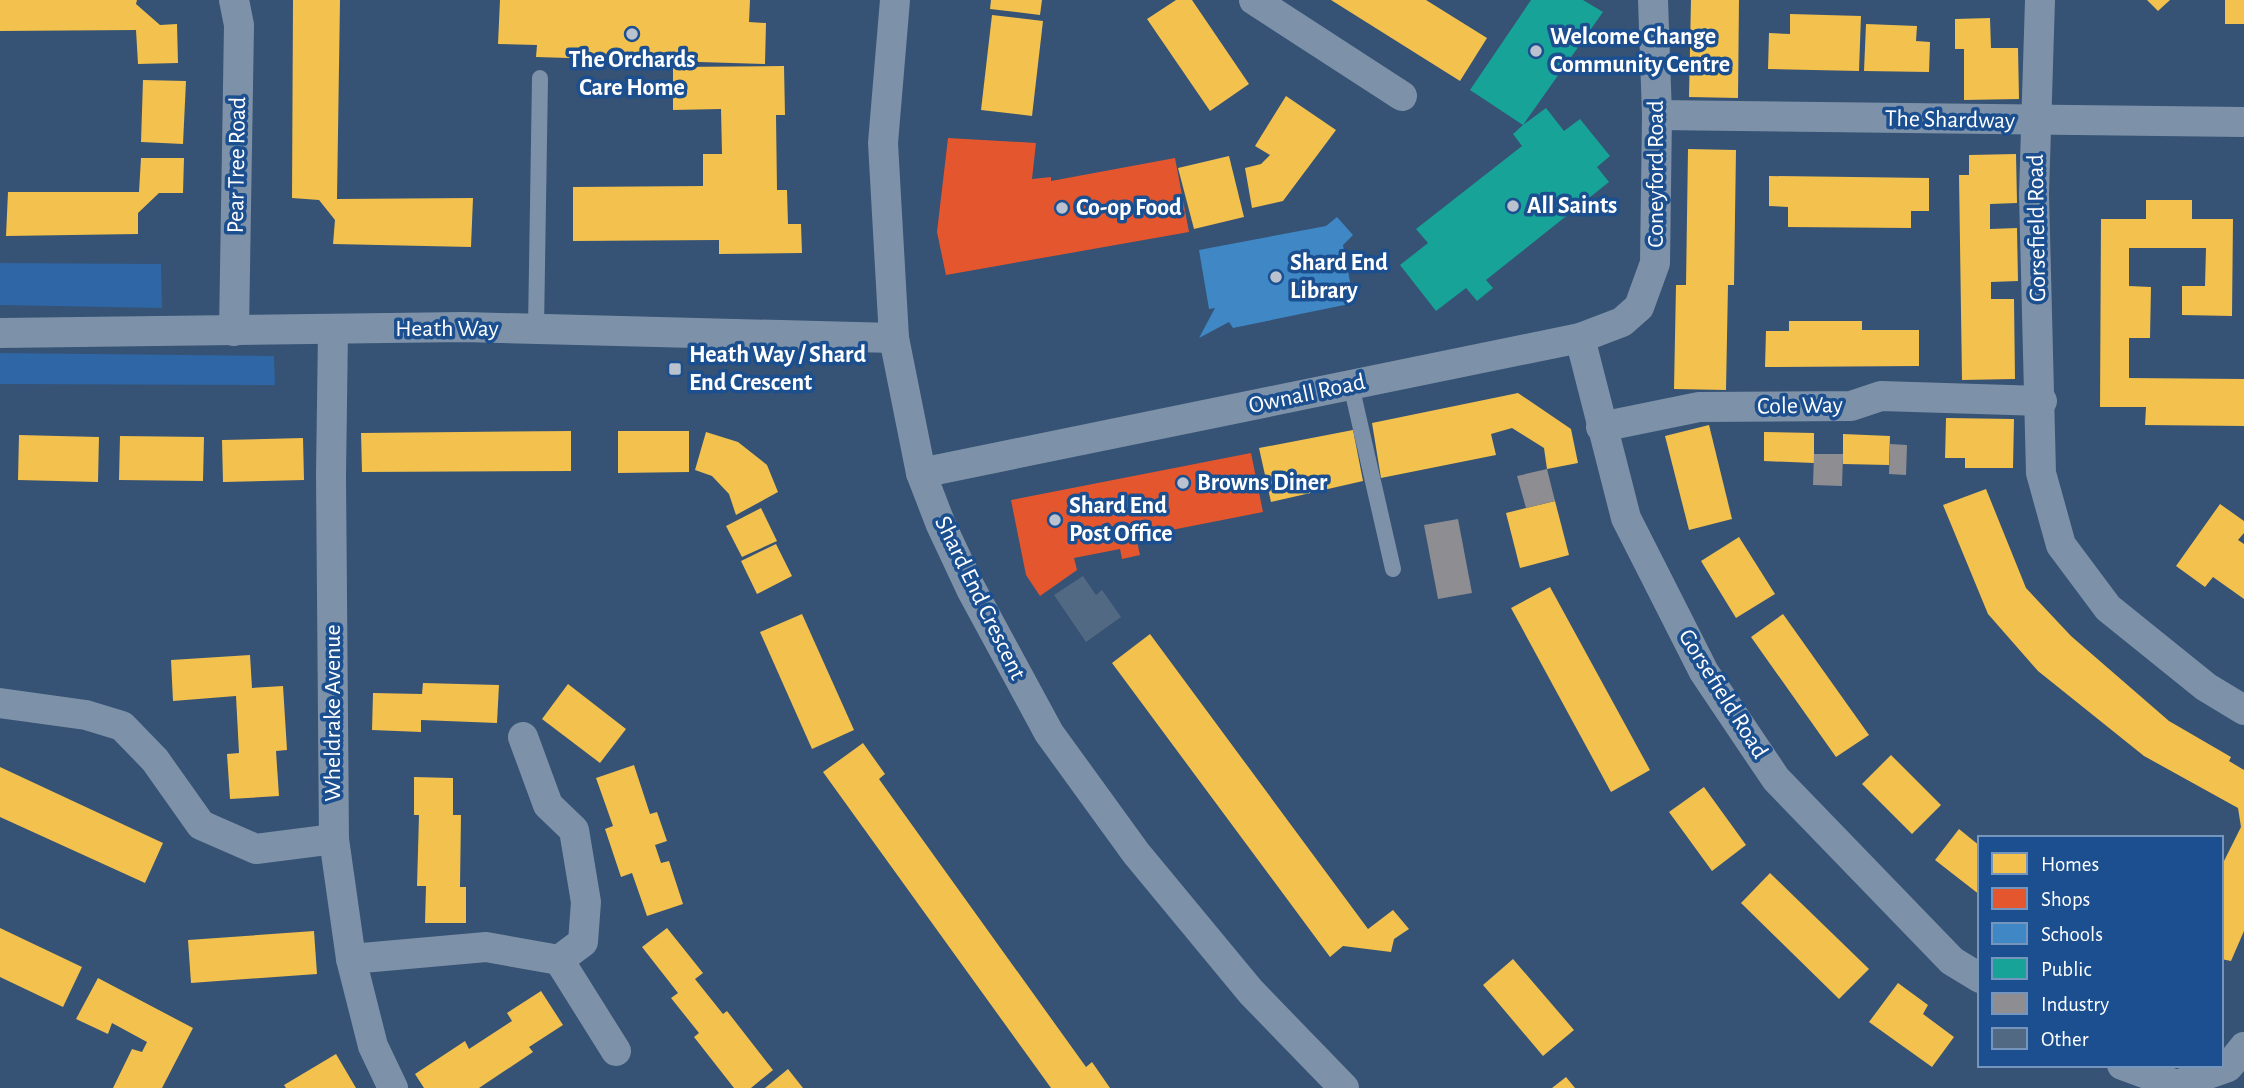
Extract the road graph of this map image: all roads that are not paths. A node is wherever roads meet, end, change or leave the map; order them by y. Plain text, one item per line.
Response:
1 (234, 0) edge
2 (895, 0) edge
3 (1254, 0) edge
4 (1653, 0) edge
5 (2040, 0) edge
6 (540, 78) dead end
7 (1402, 96) dead end
8 (1657, 115) junction
9 (2036, 121) junction
10 (2244, 122) edge
11 (1655, 263) joint
12 (536, 329) junction
13 (333, 330) junction
14 (234, 331) junction
15 (0, 333) edge
16 (894, 338) junction
17 (1580, 338) junction
18 (1351, 385) junction
19 (2042, 401) junction
20 (1601, 427) junction
21 (922, 473) junction
22 (1393, 569) dead end
23 (0, 704) edge
24 (2244, 710) edge
25 (523, 737) dead end
26 (334, 839) junction
27 (351, 959) junction
28 (559, 960) junction
29 (1978, 977) edge
30 (2244, 1047) edge
31 (616, 1051) dead end
32 (2128, 1067) edge
33 (393, 1088) edge
34 (1344, 1088) edge

1 - 14 street, Pear Tree Road
2 - 16 street, Shard End Crescent
3 - 7 street
4 - 8 street, Coneyford Road
5 - 9 street
6 - 12 lane
8 - 9 street, The Shardway
8 - 11 street, Coneyford Road
9 - 10 street, The Shardway
9 - 19 street, Gorsefield Road
11 - 17 street, Ownall Road
12 - 13 street, Heath Way
12 - 16 street, Heath Way
13 - 14 street, Heath Way
13 - 26 street, Wheldrake Avenue
14 - 15 street, Heath Way
16 - 21 street, Shard End Crescent
17 - 18 street, Ownall Road
17 - 20 street, Gorsefield Road
18 - 21 street, Ownall Road
18 - 22 lane
19 - 20 street, Cole Way
19 - 24 street, Gorsefield Road
20 - 29 street, Gorsefield Road
21 - 34 street, Shard End Crescent
23 - 26 street
25 - 28 street
26 - 27 street, Wheldrake Avenue
27 - 28 street
27 - 33 street, Wheldrake Avenue
28 - 31 street
30 - 32 street

